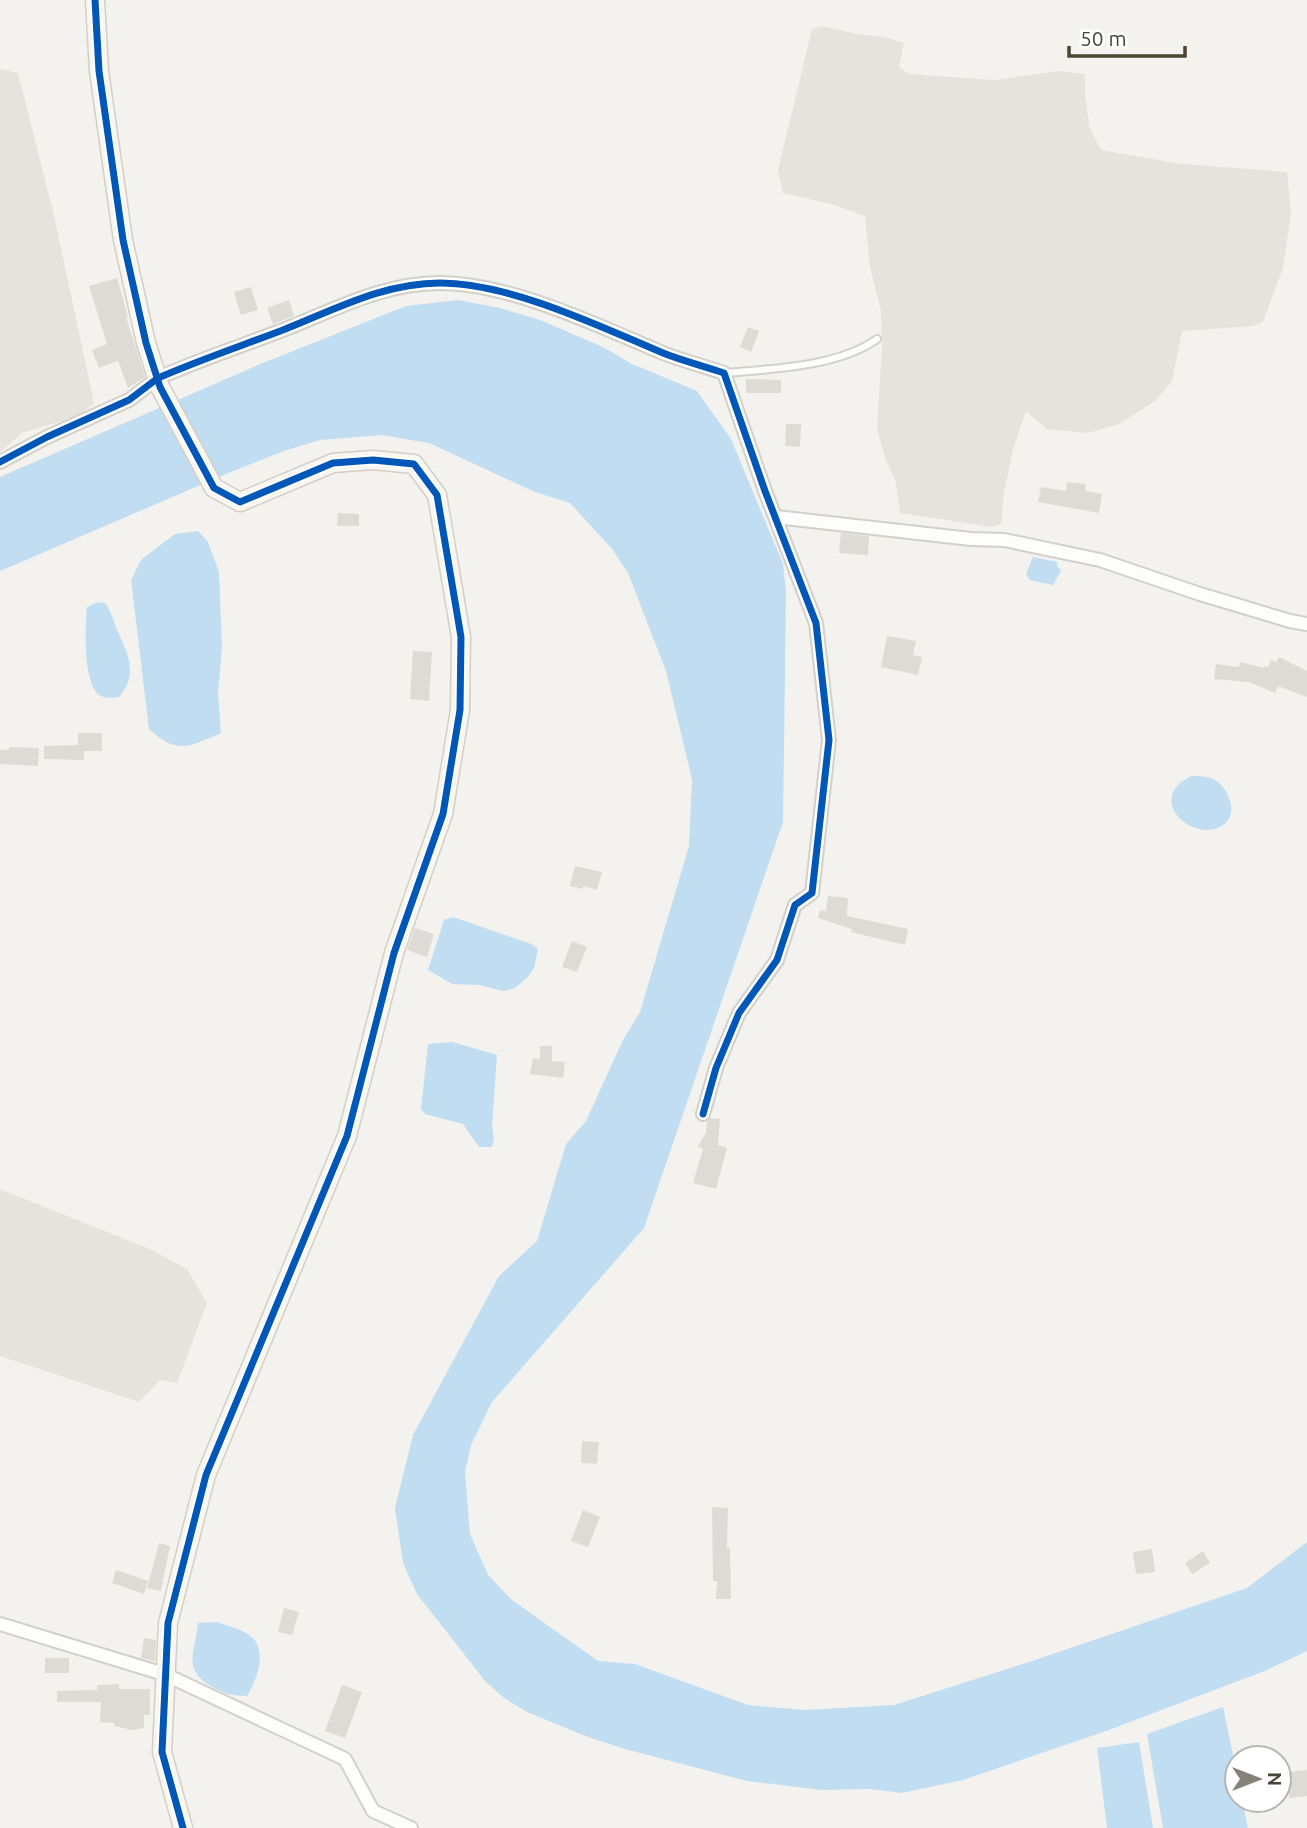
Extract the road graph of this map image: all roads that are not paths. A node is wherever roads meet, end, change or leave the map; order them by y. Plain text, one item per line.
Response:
1 (95, 0) edge
2 (877, 339) dead end
3 (724, 373) junction
4 (159, 382) junction
5 (0, 462) edge
6 (776, 517) junction
7 (1307, 624) edge
8 (703, 1114) dead end
9 (0, 1624) edge
10 (164, 1674) junction
11 (183, 1828) edge
12 (411, 1828) edge

1 - 4 street
2 - 3 lane
3 - 4 street
3 - 6 street
4 - 5 street
4 - 10 street
6 - 7 street
6 - 8 street
9 - 10 street
10 - 11 street
10 - 12 street

